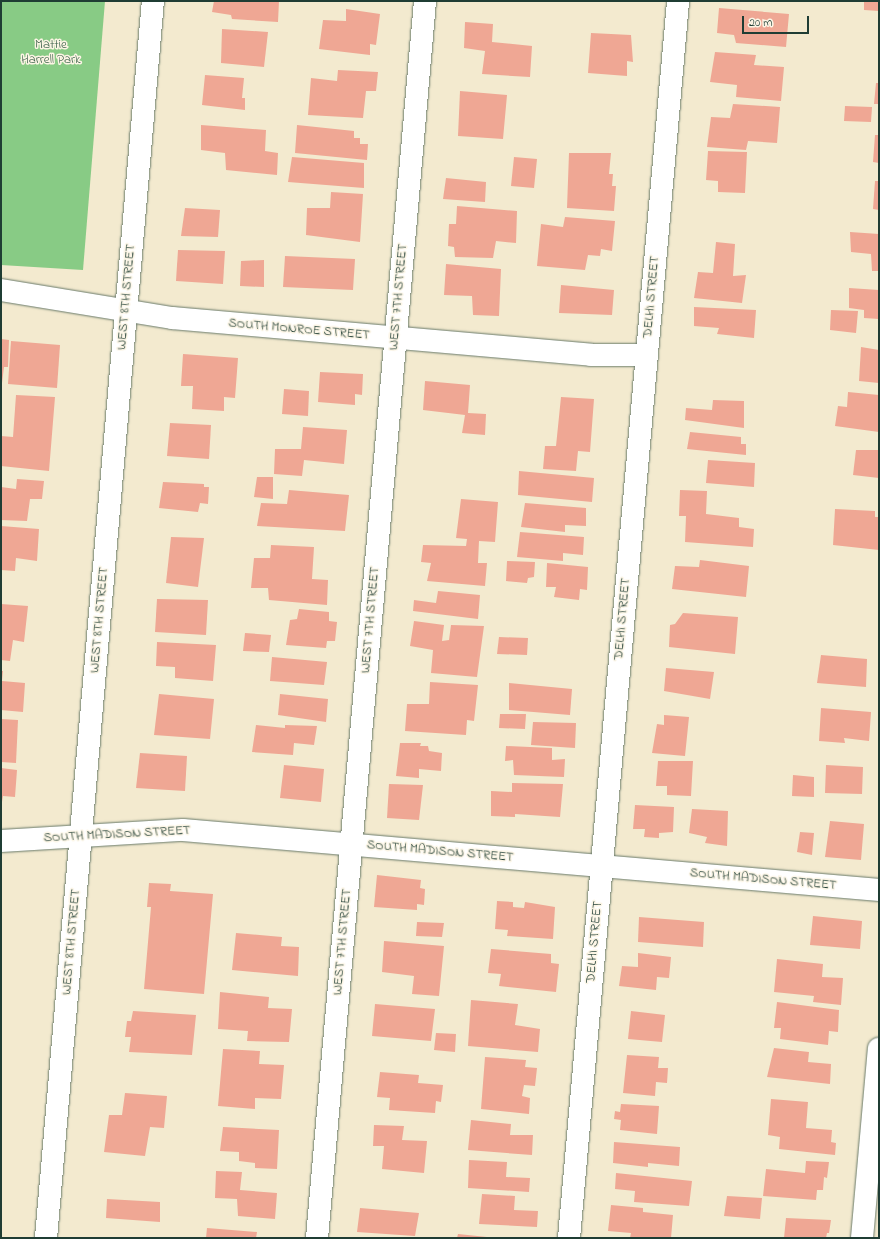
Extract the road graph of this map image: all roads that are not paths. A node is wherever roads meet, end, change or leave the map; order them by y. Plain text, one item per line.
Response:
1 (153, 1) edge
2 (424, 1) edge
3 (678, 1) edge
4 (1, 290) edge
5 (126, 311) junction
6 (395, 338) junction
7 (647, 355) junction
8 (80, 836) junction
9 (1, 841) edge
10 (351, 844) junction
11 (602, 866) junction
12 (879, 890) edge
13 (879, 1049) edge
14 (46, 1238) edge
15 (317, 1238) edge
16 (569, 1238) edge
17 (862, 1238) edge

1 - 5 street, WEST 8TH STREET
2 - 6 street, WEST 7TH STREET
3 - 7 street, DELHI STREET
4 - 5 street, SOUTH MONROE STREET
5 - 6 street, SOUTH MONROE STREET
5 - 8 street, WEST 8TH STREET
6 - 7 street, SOUTH MONROE STREET
6 - 10 street, WEST 7TH STREET
7 - 11 street, DELHI STREET
8 - 9 street, SOUTH MADISON STREET
8 - 10 street, SOUTH MADISON STREET
8 - 14 street, WEST 8TH STREET
10 - 11 street, SOUTH MADISON STREET
10 - 15 street, WEST 7TH STREET
11 - 12 street, SOUTH MADISON STREET
11 - 16 street, DELHI STREET
13 - 17 street

